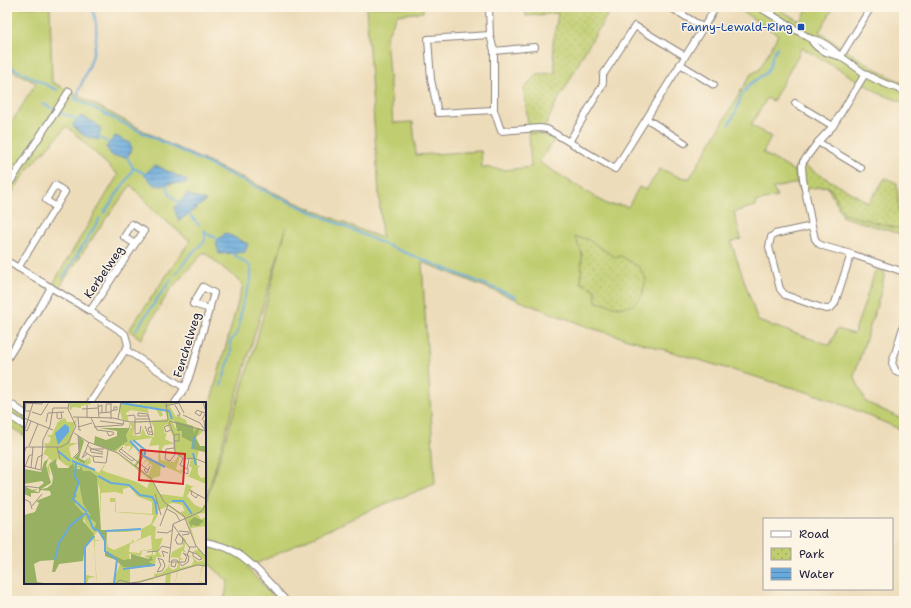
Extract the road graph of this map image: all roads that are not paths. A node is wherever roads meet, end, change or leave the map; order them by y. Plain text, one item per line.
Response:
1 (489, 7) edge
2 (670, 7) edge
3 (716, 7) edge
4 (759, 7) edge
5 (775, 7) edge
6 (871, 7) edge
7 (771, 14) junction
8 (704, 28) junction
9 (490, 35) junction
10 (534, 47) dead end
11 (494, 51) junction
12 (685, 56) junction
13 (841, 56) junction
14 (680, 64) junction
15 (865, 74) junction
16 (714, 85) dead end
17 (70, 91) dead end
18 (904, 91) edge
19 (795, 103) dead end
20 (494, 110) junction
21 (647, 119) junction
22 (832, 126) junction
23 (569, 142) junction
24 (818, 142) junction
25 (685, 143) dead end
26 (861, 168) dead end
27 (7, 187) edge
28 (56, 207) dead end
29 (812, 226) junction
30 (135, 244) dead end
31 (851, 254) junction
32 (7, 261) edge
33 (18, 268) junction
34 (904, 272) edge
35 (51, 287) junction
36 (210, 309) dead end
37 (90, 311) junction
38 (904, 324) edge
39 (126, 350) junction
40 (7, 359) edge
41 (904, 374) edge
42 (185, 388) junction
43 (7, 401) edge
44 (91, 402) edge
45 (176, 402) edge
46 (24, 413) edge
47 (7, 414) edge
48 (24, 425) edge
49 (206, 542) edge
50 (286, 601) edge

1 - 9 street
2 - 8 street
3 - 8 street
4 - 7 street
5 - 7 street
6 - 13 street
7 - 13 street
8 - 12 street
9 - 11 street
9 - 20 street
10 - 11 street
11 - 20 street
12 - 14 street
12 - 23 street
13 - 15 street
14 - 16 street
14 - 21 street
15 - 18 street
15 - 22 street
17 - 27 street
19 - 22 street
20 - 23 street
21 - 23 street
21 - 25 street
22 - 24 street
24 - 26 street
24 - 29 street
28 - 33 street
29 - 31 street
29 - 31 street
30 - 37 street, Kerbelweg
31 - 34 street
32 - 33 street
33 - 35 street
35 - 37 street
35 - 40 street
36 - 42 street, Fenchelweg
37 - 39 street
38 - 41 street
39 - 42 street
39 - 44 street
42 - 45 street, Fenchelweg
43 - 46 street
47 - 48 street
49 - 50 street

